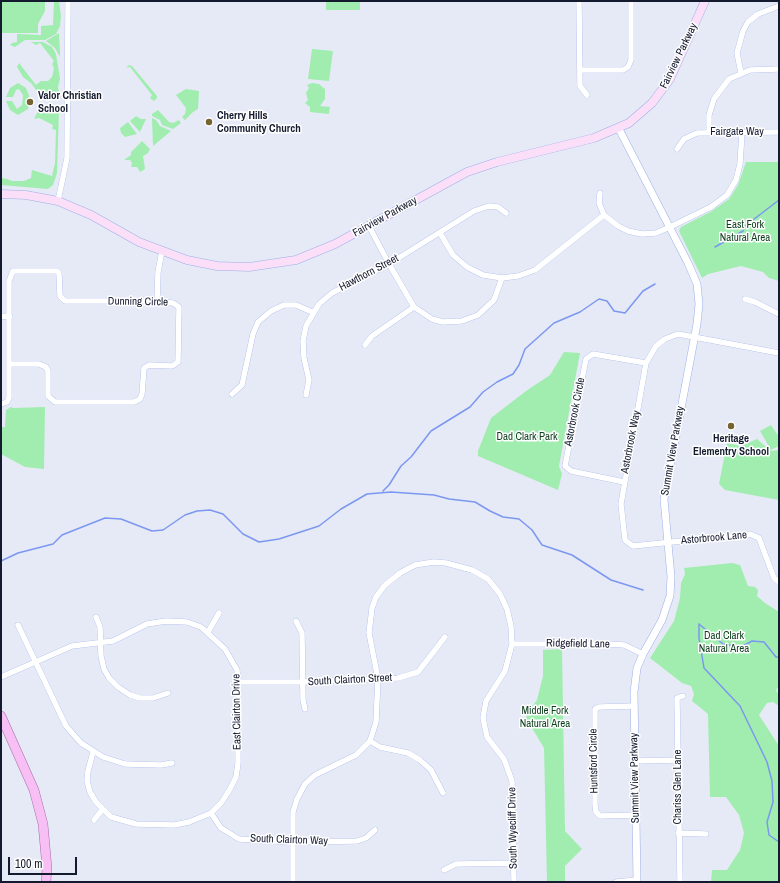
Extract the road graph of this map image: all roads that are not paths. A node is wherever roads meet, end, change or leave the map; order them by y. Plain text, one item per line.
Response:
1 (68, 1) edge
2 (579, 1) edge
3 (631, 1) edge
4 (705, 1) edge
5 (779, 6) edge
6 (779, 69) edge
7 (580, 70) junction
8 (741, 73) junction
9 (587, 96) dead end
10 (619, 129) junction
11 (709, 132) junction
12 (779, 132) edge
13 (742, 133) junction
14 (678, 149) dead end
15 (600, 193) dead end
16 (1, 194) edge
17 (58, 201) junction
18 (506, 213) dead end
19 (604, 215) junction
20 (369, 226) junction
21 (670, 227) junction
22 (440, 233) junction
23 (162, 251) junction
24 (389, 264) junction
25 (502, 278) junction
26 (745, 299) dead end
27 (157, 301) junction
28 (414, 307) junction
29 (312, 312) junction
30 (779, 314) edge
31 (1, 316) edge
32 (10, 316) junction
33 (695, 336) junction
34 (365, 345) dead end
35 (779, 352) edge
36 (646, 363) junction
37 (10, 364) junction
38 (232, 394) dead end
39 (306, 396) dead end
40 (1, 404) edge
41 (624, 482) junction
42 (667, 542) junction
43 (779, 582) edge
44 (219, 613) dead end
45 (96, 617) dead end
46 (296, 621) dead end
47 (18, 625) dead end
48 (208, 632) junction
49 (445, 637) dead end
50 (100, 641) junction
51 (512, 644) junction
52 (643, 654) junction
53 (36, 661) junction
54 (1, 677) edge
55 (378, 679) junction
56 (238, 682) junction
57 (303, 682) junction
58 (168, 693) dead end
59 (683, 696) dead end
60 (634, 706) junction
61 (305, 709) dead end
62 (1, 716) edge
63 (370, 741) junction
64 (93, 752) junction
65 (635, 760) junction
66 (678, 760) junction
67 (172, 763) dead end
68 (443, 793) dead end
69 (102, 810) junction
70 (211, 813) junction
71 (636, 816) junction
72 (94, 820) dead end
73 (375, 830) dead end
74 (678, 834) junction
75 (706, 834) dead end
76 (292, 842) junction
77 (514, 863) junction
78 (444, 870) dead end
79 (637, 881) edge
80 (46, 882) edge
81 (293, 882) edge
82 (514, 882) edge
83 (616, 882) edge
84 (680, 882) edge

1 - 17 street
2 - 7 street
3 - 7 street
4 - 10 main road, Fairview Parkway
5 - 8 street
6 - 8 street
7 - 9 street
8 - 11 street
10 - 20 main road, Fairview Parkway
10 - 21 street, Summit View Parkway
11 - 13 street, Fairgate Way
11 - 14 street, Fairgate Way
12 - 13 street, Fairgate Way
13 - 21 street
15 - 19 street
16 - 17 main road, Fairview Parkway
17 - 23 main road, Fairview Parkway
18 - 22 street, Hawthorn Street
19 - 21 street
19 - 25 street
20 - 23 main road, Fairview Parkway
20 - 24 street
21 - 33 street, Summit View Parkway
22 - 24 street, Hawthorn Street
22 - 25 street
23 - 27 street
24 - 28 street
24 - 29 street, Hawthorn Street
25 - 28 street
26 - 30 street
27 - 32 street, Dunning Circle
27 - 37 street, Dunning Circle
28 - 34 street
29 - 38 street
29 - 39 street, Hawthorn Street
31 - 32 street
32 - 37 street
33 - 35 street, Astorbrook Way
33 - 36 street, Astorbrook Way
33 - 42 street, Summit View Parkway
36 - 41 street, Astorbrook Way
36 - 41 street, Astorbrook Circle
37 - 40 street
41 - 42 street, Astorbrook Way
42 - 43 street, Astorbrook Lane
42 - 52 street, Summit View Parkway
44 - 48 street
45 - 50 street
46 - 57 street
47 - 53 street
48 - 50 street, East Clairton Drive
48 - 56 street, East Clairton Drive
49 - 55 street, South Clairton Street
50 - 53 street, East Clairton Drive
50 - 58 street
51 - 52 street, Ridgefield Lane
51 - 55 street, South Wyecliff Drive
51 - 77 street, South Wyecliff Drive
52 - 60 street, Summit View Parkway
53 - 54 street, East Clairton Drive
53 - 64 street
55 - 57 street, South Clairton Street
55 - 63 street, South Wyecliff Drive
56 - 57 street, South Clairton Street
56 - 70 street, East Clairton Drive
57 - 61 street
59 - 66 street, Chariss Glen Lane
60 - 65 street, Summit View Parkway
60 - 71 street, Huntsford Circle
62 - 80 main road
63 - 68 street
63 - 76 street
64 - 67 street
64 - 69 street, East Clairton Drive
65 - 66 street
65 - 71 street, Summit View Parkway
66 - 74 street, Chariss Glen Lane
69 - 70 street, East Clairton Drive
69 - 72 street
70 - 76 street, South Clairton Way
71 - 79 street, Summit View Parkway
73 - 76 street, South Clairton Way
74 - 75 street
74 - 84 street, Chariss Glen Lane
76 - 81 street
77 - 78 street
77 - 82 street, South Wyecliff Drive
79 - 83 street

